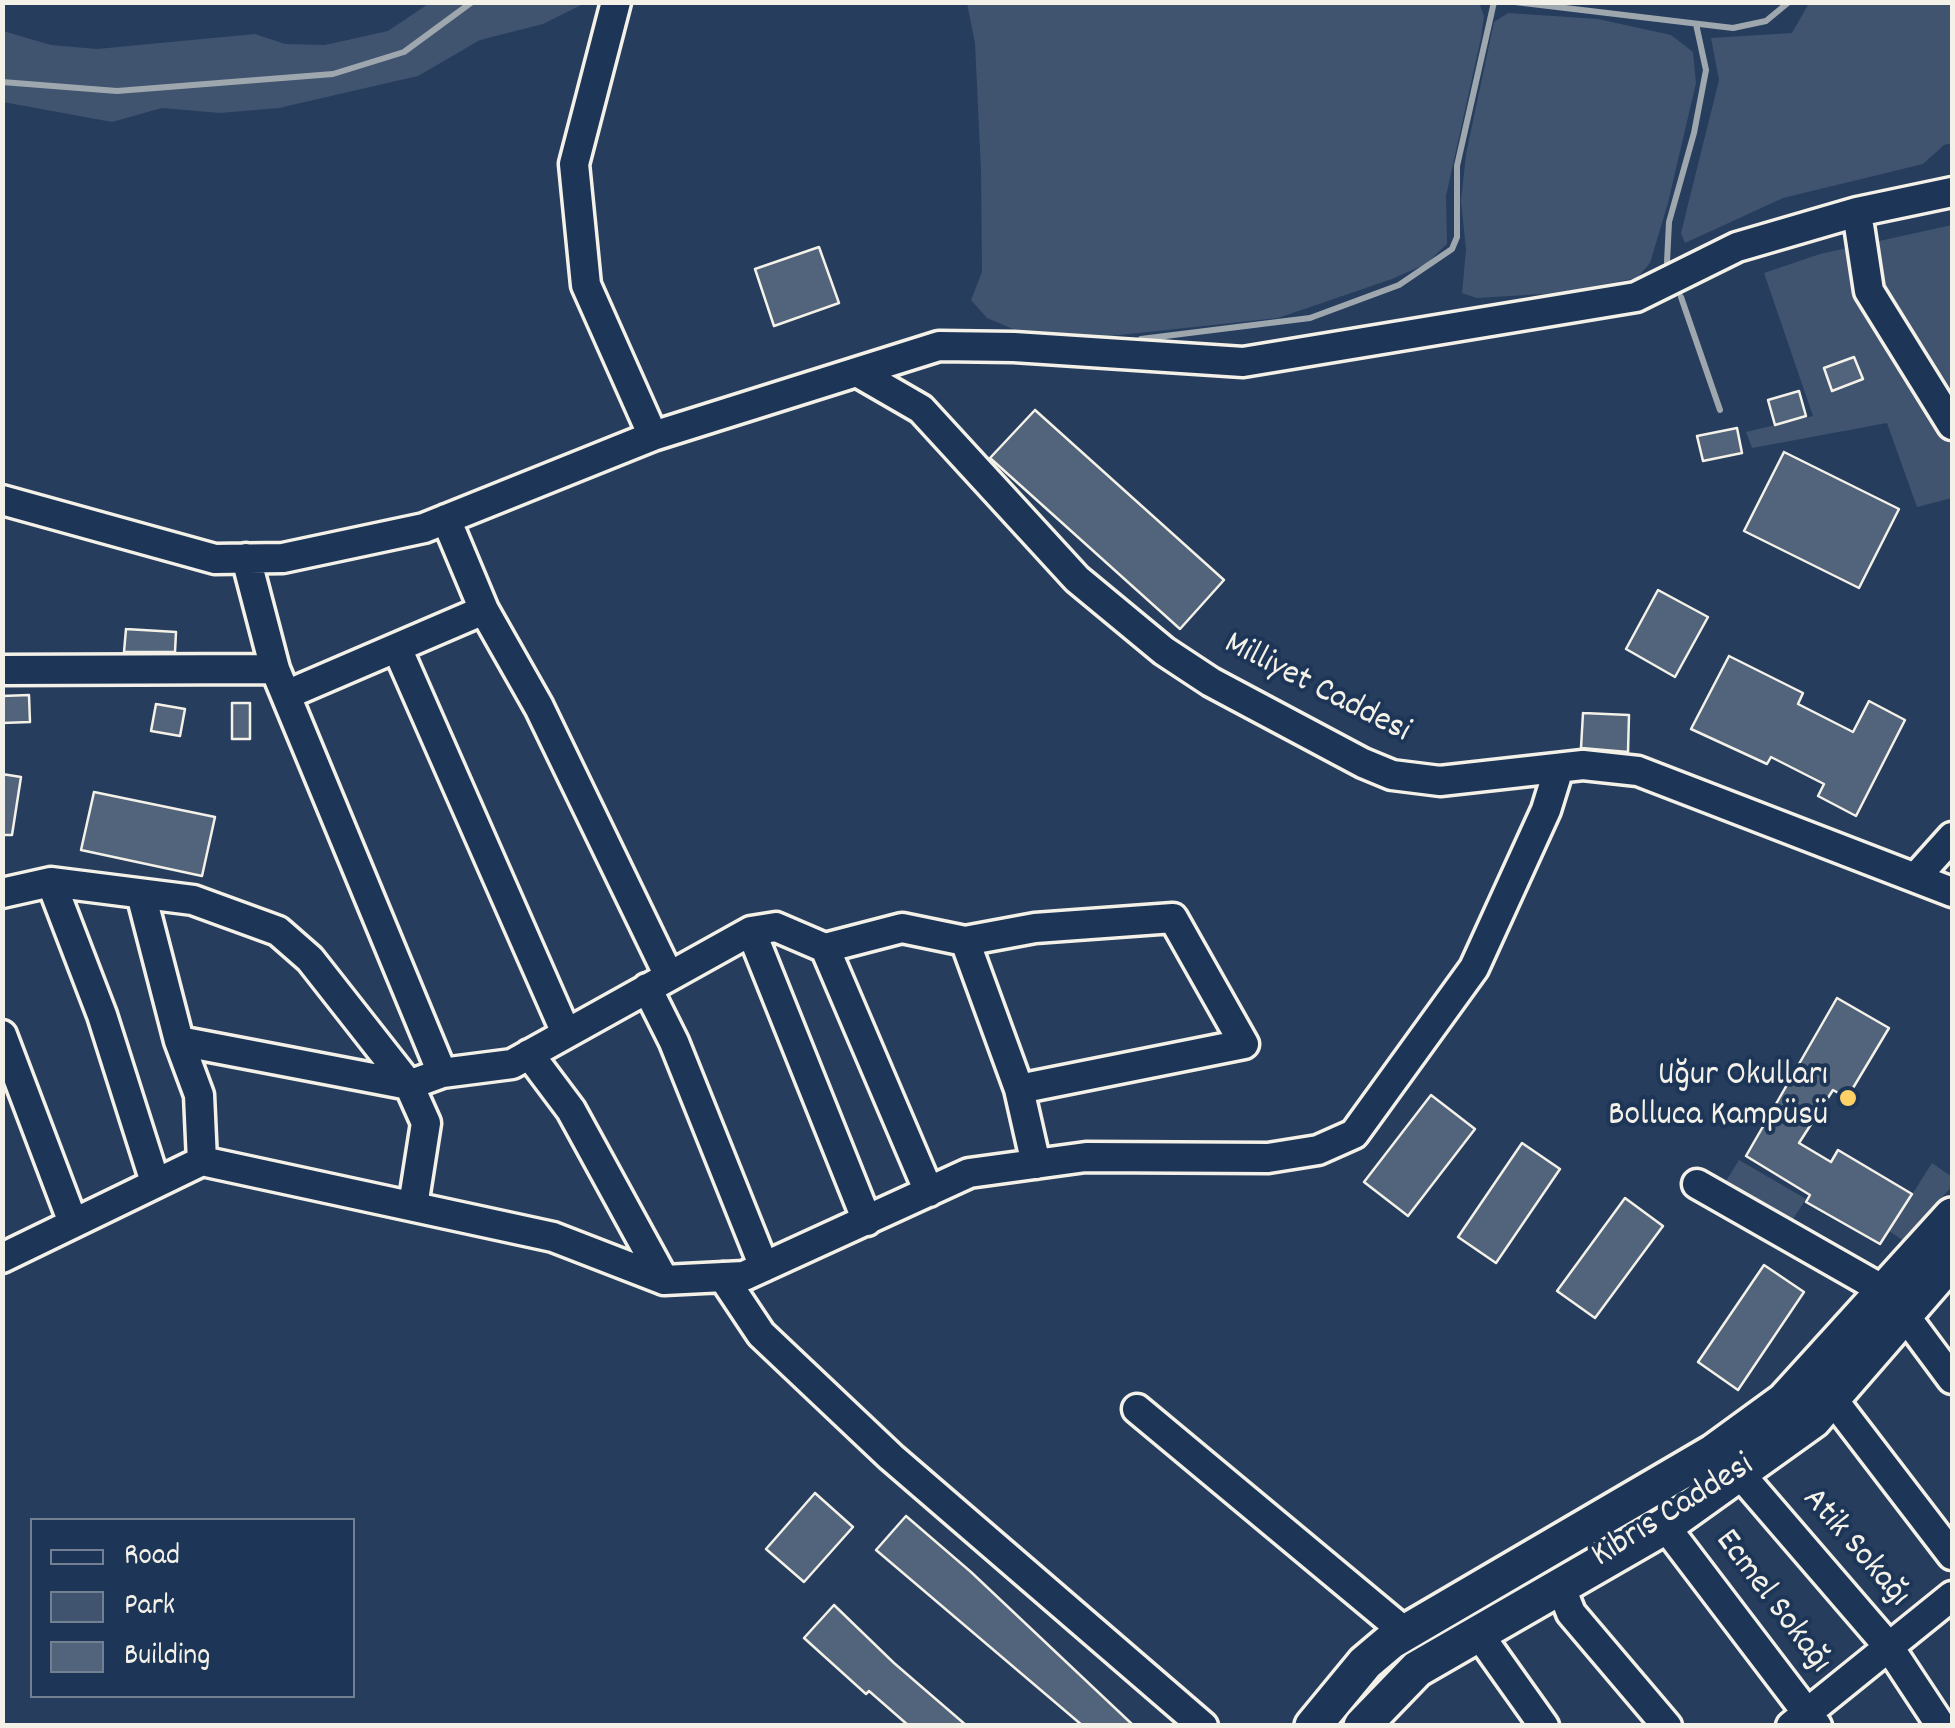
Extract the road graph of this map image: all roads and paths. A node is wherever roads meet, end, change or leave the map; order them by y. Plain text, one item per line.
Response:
1 (616, 2) edge
2 (1952, 192) edge
3 (1857, 212) junction
4 (857, 372) junction
5 (1952, 425) edge
6 (653, 436) junction
7 (2, 500) edge
8 (446, 519) junction
9 (246, 558) junction
10 (484, 610) junction
11 (397, 648) junction
12 (2, 670) edge
13 (280, 682) junction
14 (1560, 768) junction
15 (1952, 838) edge
16 (1916, 876) junction
17 (51, 882) junction
18 (1952, 892) edge
19 (2, 894) edge
20 (141, 894) junction
21 (750, 930) junction
22 (964, 941) junction
23 (825, 948) junction
24 (658, 982) junction
25 (566, 1033) junction
26 (2, 1035) edge
27 (180, 1041) junction
28 (528, 1054) junction
29 (442, 1074) junction
30 (409, 1085) junction
31 (1019, 1089) junction
32 (202, 1160) junction
33 (1036, 1164) junction
34 (155, 1182) junction
35 (1698, 1184) dead end
36 (928, 1192) junction
37 (413, 1206) junction
38 (1952, 1216) edge
39 (72, 1220) junction
40 (866, 1221) junction
41 (2, 1258) edge
42 (1952, 1260) edge
43 (764, 1267) junction
44 (723, 1277) junction
45 (664, 1280) junction
46 (1896, 1304) junction
47 (1952, 1378) edge
48 (1834, 1401) junction
49 (1138, 1410) dead end
50 (1740, 1474) junction
51 (1665, 1526) junction
52 (1952, 1556) edge
53 (1560, 1585) junction
54 (1952, 1596) edge
55 (1406, 1632) junction
56 (1478, 1633) junction
57 (1889, 1648) junction
58 (1376, 1720) edge
59 (1805, 1721) edge
60 (1203, 1726) edge
61 (1314, 1726) edge
62 (1544, 1726) edge
63 (1668, 1726) edge
64 (1941, 1726) edge

1 - 6 street
2 - 3 street
3 - 4 street
3 - 5 street
4 - 6 street
4 - 14 street, Milliyet Caddesi
6 - 8 street
7 - 9 street
8 - 9 street
8 - 10 street
9 - 13 street
10 - 11 street
10 - 24 street
11 - 13 street
11 - 25 street
12 - 13 street
13 - 29 street
14 - 16 street, Milliyet Caddesi
14 - 33 street
15 - 16 street
16 - 18 street, Milliyet Caddesi
17 - 19 street
17 - 20 street
17 - 34 street
20 - 27 street
20 - 30 street
21 - 23 street
21 - 24 street
21 - 40 street
22 - 23 street
22 - 31 street
22 - 31 street
23 - 36 street
24 - 25 street
24 - 43 street
25 - 28 street
26 - 39 street
27 - 30 street
27 - 32 street
28 - 29 street
28 - 45 street
29 - 30 street
30 - 37 street
31 - 33 street
32 - 34 street
32 - 37 street
33 - 36 street
34 - 39 street
35 - 46 street
36 - 40 street
37 - 45 street
38 - 46 main road
39 - 41 street
40 - 43 street
42 - 46 main road, Kıbrıs Caddesi
43 - 44 street
44 - 45 street
44 - 60 street
46 - 47 street
46 - 48 main road, Kıbrıs Caddesi
46 - 55 main road
48 - 50 main road, Kıbrıs Caddesi
48 - 52 street
49 - 55 street
50 - 51 main road, Kıbrıs Caddesi
50 - 57 street, Atik Sokağı
51 - 53 main road, Kıbrıs Caddesi
51 - 59 street, Ecmel Sokağı
53 - 56 main road, Kıbrıs Caddesi
53 - 63 street
54 - 57 street
55 - 61 main road
56 - 58 main road, Kıbrıs Caddesi
56 - 62 street
57 - 59 street
57 - 64 street, Atik Sokağı

